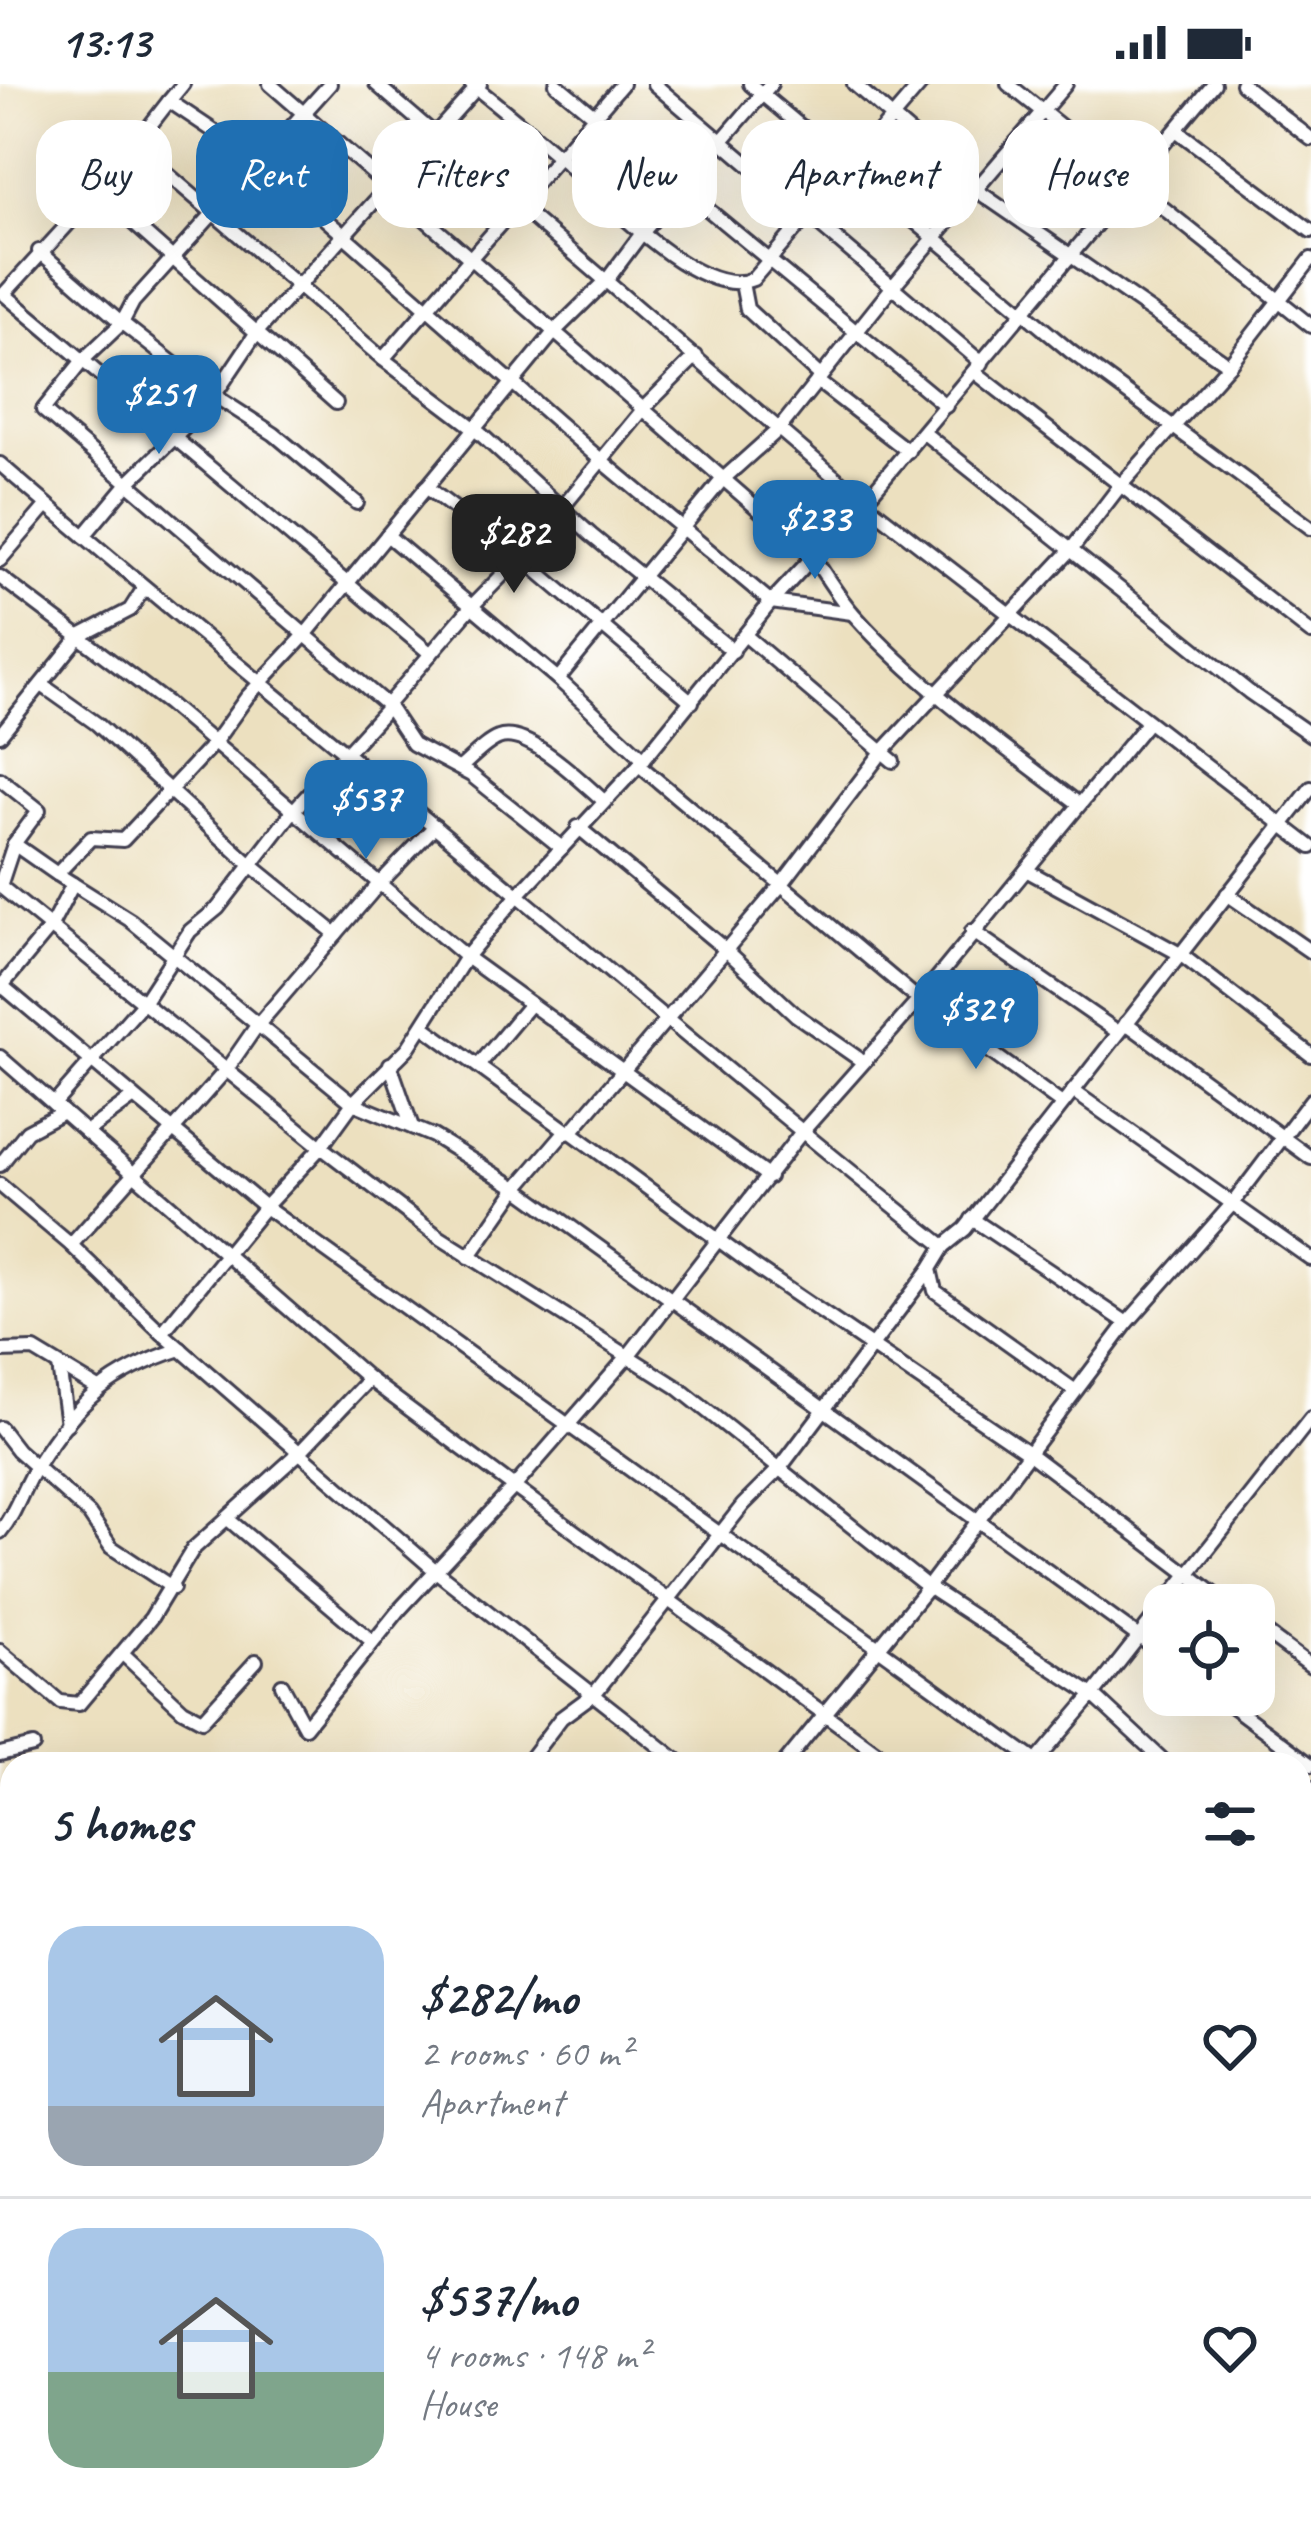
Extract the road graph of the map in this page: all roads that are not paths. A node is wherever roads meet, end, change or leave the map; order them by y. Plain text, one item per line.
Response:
1 (183, 84) edge
2 (270, 84) edge
3 (330, 84) edge
4 (376, 84) edge
5 (556, 84) edge
6 (622, 84) edge
7 (654, 84) edge
8 (750, 84) edge
9 (854, 84) edge
10 (921, 84) edge
11 (1009, 84) edge
12 (1066, 84) edge
13 (1214, 84) edge
14 (1242, 84) edge
15 (476, 85) edge
16 (766, 89) edge
17 (169, 101) junction
18 (305, 112) junction
19 (1042, 112) junction
20 (593, 114) junction
21 (892, 118) junction
22 (155, 120) edge
23 (197, 120) edge
24 (298, 120) edge
25 (421, 120) edge
26 (448, 120) edge
27 (600, 120) edge
28 (799, 120) edge
29 (894, 120) edge
30 (1052, 120) edge
31 (1176, 130) junction
32 (1169, 139) edge
33 (722, 140) junction
34 (1311, 140) edge
35 (717, 146) edge
36 (741, 156) edge
37 (559, 157) junction
38 (548, 170) edge
39 (372, 172) edge
40 (172, 176) edge
41 (979, 186) edge
42 (979, 192) edge
43 (196, 196) edge
44 (372, 203) edge
45 (717, 215) edge
46 (1169, 215) edge
47 (62, 228) edge
48 (139, 228) edge
49 (200, 228) edge
50 (234, 228) edge
51 (334, 228) edge
52 (435, 228) edge
53 (498, 228) edge
54 (544, 228) edge
55 (646, 228) edge
56 (799, 228) edge
57 (827, 228) edge
58 (924, 228) edge
59 (943, 228) edge
60 (1096, 228) edge
61 (1311, 231) edge
62 (642, 233) junction
63 (343, 236) junction
64 (935, 237) junction
65 (39, 251) junction
66 (174, 256) junction
67 (471, 259) junction
68 (771, 259) junction
69 (1070, 259) junction
70 (1311, 259) edge
71 (607, 280) junction
72 (742, 283) junction
73 (298, 285) junction
74 (894, 285) junction
75 (1279, 300) junction
76 (429, 308) junction
77 (1024, 314) junction
78 (122, 322) junction
79 (1311, 326) edge
80 (555, 331) junction
81 (859, 331) junction
82 (257, 332) junction
83 (696, 356) junction
84 (84, 359) junction
85 (383, 359) junction
86 (1229, 364) junction
87 (978, 367) junction
88 (819, 378) junction
89 (514, 381) junction
90 (215, 396) junction
91 (337, 403) dead end
92 (946, 406) junction
93 (645, 407) junction
94 (1175, 426) junction
95 (474, 428) junction
96 (779, 429) junction
97 (924, 433) junction
98 (172, 437) junction
99 (908, 451) junction
100 (602, 461) junction
101 (0, 466) edge
102 (722, 480) junction
103 (128, 482) junction
104 (1120, 486) junction
105 (426, 487) junction
106 (864, 502) junction
107 (357, 503) dead end
108 (47, 505) junction
109 (562, 509) junction
110 (681, 527) junction
111 (1311, 528) edge
112 (387, 535) junction
113 (83, 536) junction
114 (1071, 550) junction
115 (519, 557) junction
116 (813, 557) junction
117 (0, 560) edge
118 (641, 575) junction
119 (0, 577) edge
120 (345, 584) junction
121 (144, 588) junction
122 (771, 602) junction
123 (470, 607) junction
124 (852, 613) junction
125 (600, 626) junction
126 (1311, 633) edge
127 (305, 635) junction
128 (746, 636) junction
129 (80, 637) junction
130 (733, 651) junction
131 (431, 654) junction
132 (558, 679) junction
133 (263, 683) junction
134 (42, 685) junction
135 (939, 693) junction
136 (692, 702) junction
137 (387, 706) junction
138 (1147, 723) junction
139 (0, 735) edge
140 (1311, 735) edge
141 (214, 743) junction
142 (346, 752) junction
143 (887, 757) junction
144 (641, 762) junction
145 (460, 768) junction
146 (0, 779) edge
147 (1311, 788) edge
148 (170, 791) junction
149 (604, 801) junction
150 (1079, 804) junction
151 (293, 811) junction
152 (435, 826) junction
153 (578, 827) junction
154 (1281, 827) junction
155 (14, 844) junction
156 (1311, 847) edge
157 (562, 848) junction
158 (251, 866) junction
159 (1027, 870) junction
160 (57, 874) junction
161 (73, 884) junction
162 (378, 885) junction
163 (781, 885) junction
164 (1, 886) edge
165 (1227, 894) junction
166 (518, 895) junction
167 (50, 928) junction
168 (973, 931) junction
169 (336, 934) junction
170 (726, 950) junction
171 (1311, 952) edge
172 (1180, 954) junction
173 (172, 956) junction
174 (466, 956) junction
175 (0, 986) edge
176 (919, 1000) junction
177 (143, 1003) junction
178 (530, 1004) junction
179 (664, 1019) junction
180 (256, 1027) junction
181 (424, 1027) junction
182 (1122, 1027) junction
183 (1311, 1055) edge
184 (0, 1057) edge
185 (90, 1060) junction
186 (862, 1061) junction
187 (390, 1064) junction
188 (478, 1066) junction
189 (227, 1070) junction
190 (625, 1072) junction
191 (1073, 1091) junction
192 (134, 1097) junction
193 (1311, 1100) edge
194 (352, 1103) junction
195 (1062, 1104) junction
196 (59, 1108) junction
197 (412, 1126) junction
198 (172, 1129) junction
199 (86, 1132) junction
200 (569, 1132) junction
201 (801, 1133) junction
202 (1281, 1137) junction
203 (322, 1147) junction
204 (1311, 1158) edge
205 (0, 1165) edge
206 (134, 1173) junction
207 (769, 1177) junction
208 (0, 1185) edge
209 (517, 1188) junction
210 (1233, 1203) junction
211 (265, 1207) junction
212 (972, 1220) junction
213 (719, 1238) junction
214 (70, 1245) junction
215 (944, 1246) junction
216 (226, 1255) junction
217 (469, 1257) junction
218 (1311, 1259) edge
219 (930, 1269) junction
220 (669, 1299) junction
221 (1127, 1323) junction
222 (162, 1333) junction
223 (873, 1344) junction
224 (181, 1349) junction
225 (0, 1351) edge
226 (628, 1356) junction
227 (59, 1366) junction
228 (369, 1378) junction
229 (97, 1388) junction
230 (1074, 1390) junction
231 (823, 1410) junction
232 (1311, 1418) edge
233 (68, 1424) junction
234 (568, 1424) junction
235 (0, 1428) edge
236 (1027, 1452) junction
237 (299, 1454) junction
238 (35, 1467) junction
239 (780, 1468) junction
240 (514, 1487) junction
241 (229, 1520) junction
242 (976, 1520) junction
243 (0, 1532) edge
244 (721, 1535) junction
245 (437, 1572) junction
246 (1189, 1575) junction
247 (1201, 1584) edge
248 (928, 1587) junction
249 (173, 1588) junction
250 (669, 1598) junction
251 (1138, 1635) junction
252 (1143, 1639) edge
253 (1275, 1639) edge
254 (374, 1642) junction
255 (878, 1647) junction
256 (0, 1651) edge
257 (122, 1653) junction
258 (256, 1661) dead end
259 (1311, 1666) edge
260 (282, 1685) dead end
261 (595, 1693) junction
262 (1093, 1695) junction
263 (825, 1714) junction
264 (1245, 1716) edge
265 (33, 1746) dead end
266 (8, 1752) edge
267 (535, 1752) edge
268 (667, 1752) edge
269 (794, 1752) edge
270 (877, 1752) edge
271 (1021, 1752) edge
272 (1045, 1752) edge
273 (1154, 1752) edge
274 (1294, 1752) edge

1 - 17 street
2 - 18 street
3 - 18 street
4 - 25 street
5 - 20 street
6 - 20 street
7 - 33 street
8 - 16 street
9 - 21 street
10 - 21 street
11 - 19 street
12 - 19 street
13 - 31 street
14 - 34 street
15 - 26 street
15 - 37 street
16 - 28 street
16 - 33 street
17 - 22 street
17 - 23 street
18 - 24 street
18 - 39 street
19 - 30 street
19 - 41 street
20 - 27 street
20 - 37 street
21 - 29 street
31 - 32 street
31 - 61 street
33 - 35 street
33 - 36 street
37 - 38 street
37 - 62 street
40 - 43 street
42 - 69 street
44 - 63 street
45 - 68 street
46 - 75 street
47 - 65 street
48 - 66 street
49 - 66 street
50 - 73 street
51 - 63 street
52 - 67 street
53 - 67 street
54 - 71 street
55 - 62 street
56 - 68 street
57 - 74 street
58 - 64 street
59 - 64 street
60 - 69 street
62 - 71 street
62 - 72 street
63 - 73 street
63 - 76 street
64 - 74 street
64 - 77 street
65 - 78 street
65 - 84 street
66 - 78 street
66 - 82 street
67 - 76 street
67 - 80 street
68 - 72 street
68 - 81 street
69 - 77 street
69 - 86 street
70 - 75 street
71 - 80 street
71 - 83 street
72 - 88 street
73 - 82 street
73 - 85 street
74 - 81 street
74 - 87 street
75 - 79 street
75 - 86 street
76 - 85 street
76 - 89 street
77 - 87 street
77 - 94 street
78 - 84 street
78 - 90 street
80 - 89 street
80 - 93 street
81 - 88 street
81 - 92 street
82 - 90 street
82 - 91 street
83 - 93 street
83 - 96 street
84 - 98 street
84 - 103 street
85 - 95 street
86 - 94 street
87 - 92 street
87 - 104 street
88 - 96 street
88 - 99 street
89 - 95 street
89 - 100 street
90 - 98 street
90 - 107 street
92 - 97 street
93 - 100 street
93 - 102 street
94 - 104 street
94 - 111 street
95 - 105 street
95 - 109 street
96 - 102 street
96 - 106 street
97 - 99 street
97 - 114 street
98 - 103 street
98 - 120 street
99 - 106 street
100 - 109 street
100 - 110 street
101 - 108 street
102 - 110 street
102 - 116 street
103 - 113 street
103 - 127 street
104 - 114 street
104 - 126 street
105 - 112 street
105 - 115 street
106 - 116 street
106 - 138 street
108 - 113 street
108 - 117 street
109 - 115 street
109 - 118 street
110 - 118 street
110 - 122 street
112 - 120 street
112 - 123 street
113 - 121 street
114 - 135 street
114 - 140 street
115 - 123 street
115 - 125 street
116 - 122 street
116 - 124 street
118 - 125 street
118 - 130 street
119 - 129 street
120 - 127 street
120 - 131 street
121 - 129 street
121 - 133 street
122 - 124 street
122 - 128 street
123 - 131 street
123 - 132 street
124 - 135 street
125 - 132 street
125 - 136 street
127 - 133 street
127 - 137 street
128 - 130 street
128 - 143 street
129 - 134 street
129 - 141 street
130 - 136 street
131 - 137 street
132 - 144 street
133 - 141 street
133 - 142 street
134 - 139 street
134 - 148 street
135 - 143 street
135 - 150 street
136 - 144 street
137 - 142 street
137 - 145 street
138 - 150 street
138 - 154 street
141 - 148 street
141 - 151 street
142 - 151 street
142 - 152 street
143 - 163 street
144 - 149 street
144 - 163 street
145 - 149 street
145 - 157 street
146 - 155 street
147 - 154 street
148 - 158 street
148 - 160 street
149 - 153 street
150 - 159 street
151 - 158 street
151 - 162 street
152 - 162 street
152 - 166 street
153 - 157 street
153 - 170 street
154 - 156 street
154 - 165 street
155 - 160 street
155 - 164 street
157 - 166 street
158 - 169 street
158 - 173 street
159 - 168 street
159 - 172 street
160 - 161 street
161 - 167 street
161 - 173 street
162 - 169 street
162 - 174 street
163 - 170 street
163 - 176 street
164 - 167 street
165 - 171 street
165 - 172 street
166 - 174 street
166 - 179 street
167 - 175 street
167 - 177 street
168 - 176 street
168 - 182 street
169 - 180 street
170 - 179 street
170 - 186 street
172 - 182 street
172 - 183 street
173 - 177 street
173 - 180 street
174 - 178 street
174 - 181 street
175 - 185 street
176 - 186 street
176 - 195 street
177 - 185 street
177 - 189 street
178 - 188 street
178 - 190 street
179 - 190 street
179 - 201 street
180 - 189 street
180 - 194 street
181 - 187 street
181 - 188 street
182 - 191 street
182 - 202 street
184 - 196 street
185 - 192 street
185 - 196 street
186 - 201 street
187 - 194 street
187 - 197 street
188 - 200 street
189 - 198 street
189 - 203 street
190 - 200 street
190 - 207 street
191 - 195 street
191 - 210 street
192 - 198 street
192 - 199 street
193 - 202 street
194 - 197 street
194 - 203 street
195 - 212 street
196 - 199 street
196 - 205 street
197 - 209 street
198 - 206 street
198 - 211 street
199 - 206 street
200 - 209 street
200 - 213 street
201 - 207 street
201 - 215 street
202 - 204 street
202 - 210 street
203 - 211 street
203 - 217 street
206 - 214 street
206 - 216 street
207 - 213 street
208 - 214 street
209 - 217 street
209 - 220 street
210 - 218 street
210 - 221 street
211 - 216 street
211 - 234 street
212 - 215 street
212 - 221 street
213 - 220 street
213 - 223 street
214 - 222 street
215 - 219 street
216 - 222 street
216 - 228 street
217 - 226 street
219 - 223 street
219 - 230 street
220 - 226 street
220 - 231 street
221 - 230 street
222 - 224 street
223 - 231 street
223 - 236 street
224 - 229 street
224 - 237 street
225 - 227 street
226 - 234 street
226 - 239 street
227 - 229 street
227 - 233 street
228 - 237 street
228 - 240 street
229 - 233 street
230 - 236 street
231 - 239 street
231 - 242 street
232 - 246 street
233 - 238 street
234 - 240 street
234 - 244 street
235 - 238 street
236 - 242 street
236 - 246 street
237 - 241 street
237 - 245 street
238 - 243 street
238 - 249 street
239 - 244 street
239 - 248 street
240 - 245 street
240 - 250 street
241 - 249 street
241 - 254 street
242 - 248 street
242 - 251 street
244 - 250 street
244 - 255 street
245 - 254 street
245 - 261 street
246 - 247 street
246 - 251 street
248 - 255 street
248 - 262 street
249 - 257 street
250 - 261 street
250 - 263 street
251 - 252 street
251 - 262 street
253 - 259 street
254 - 260 street
255 - 263 street
255 - 271 street
256 - 257 street
257 - 258 street
261 - 267 street
261 - 268 street
262 - 272 street
262 - 273 street
263 - 269 street
263 - 270 street
264 - 274 street
265 - 266 street

